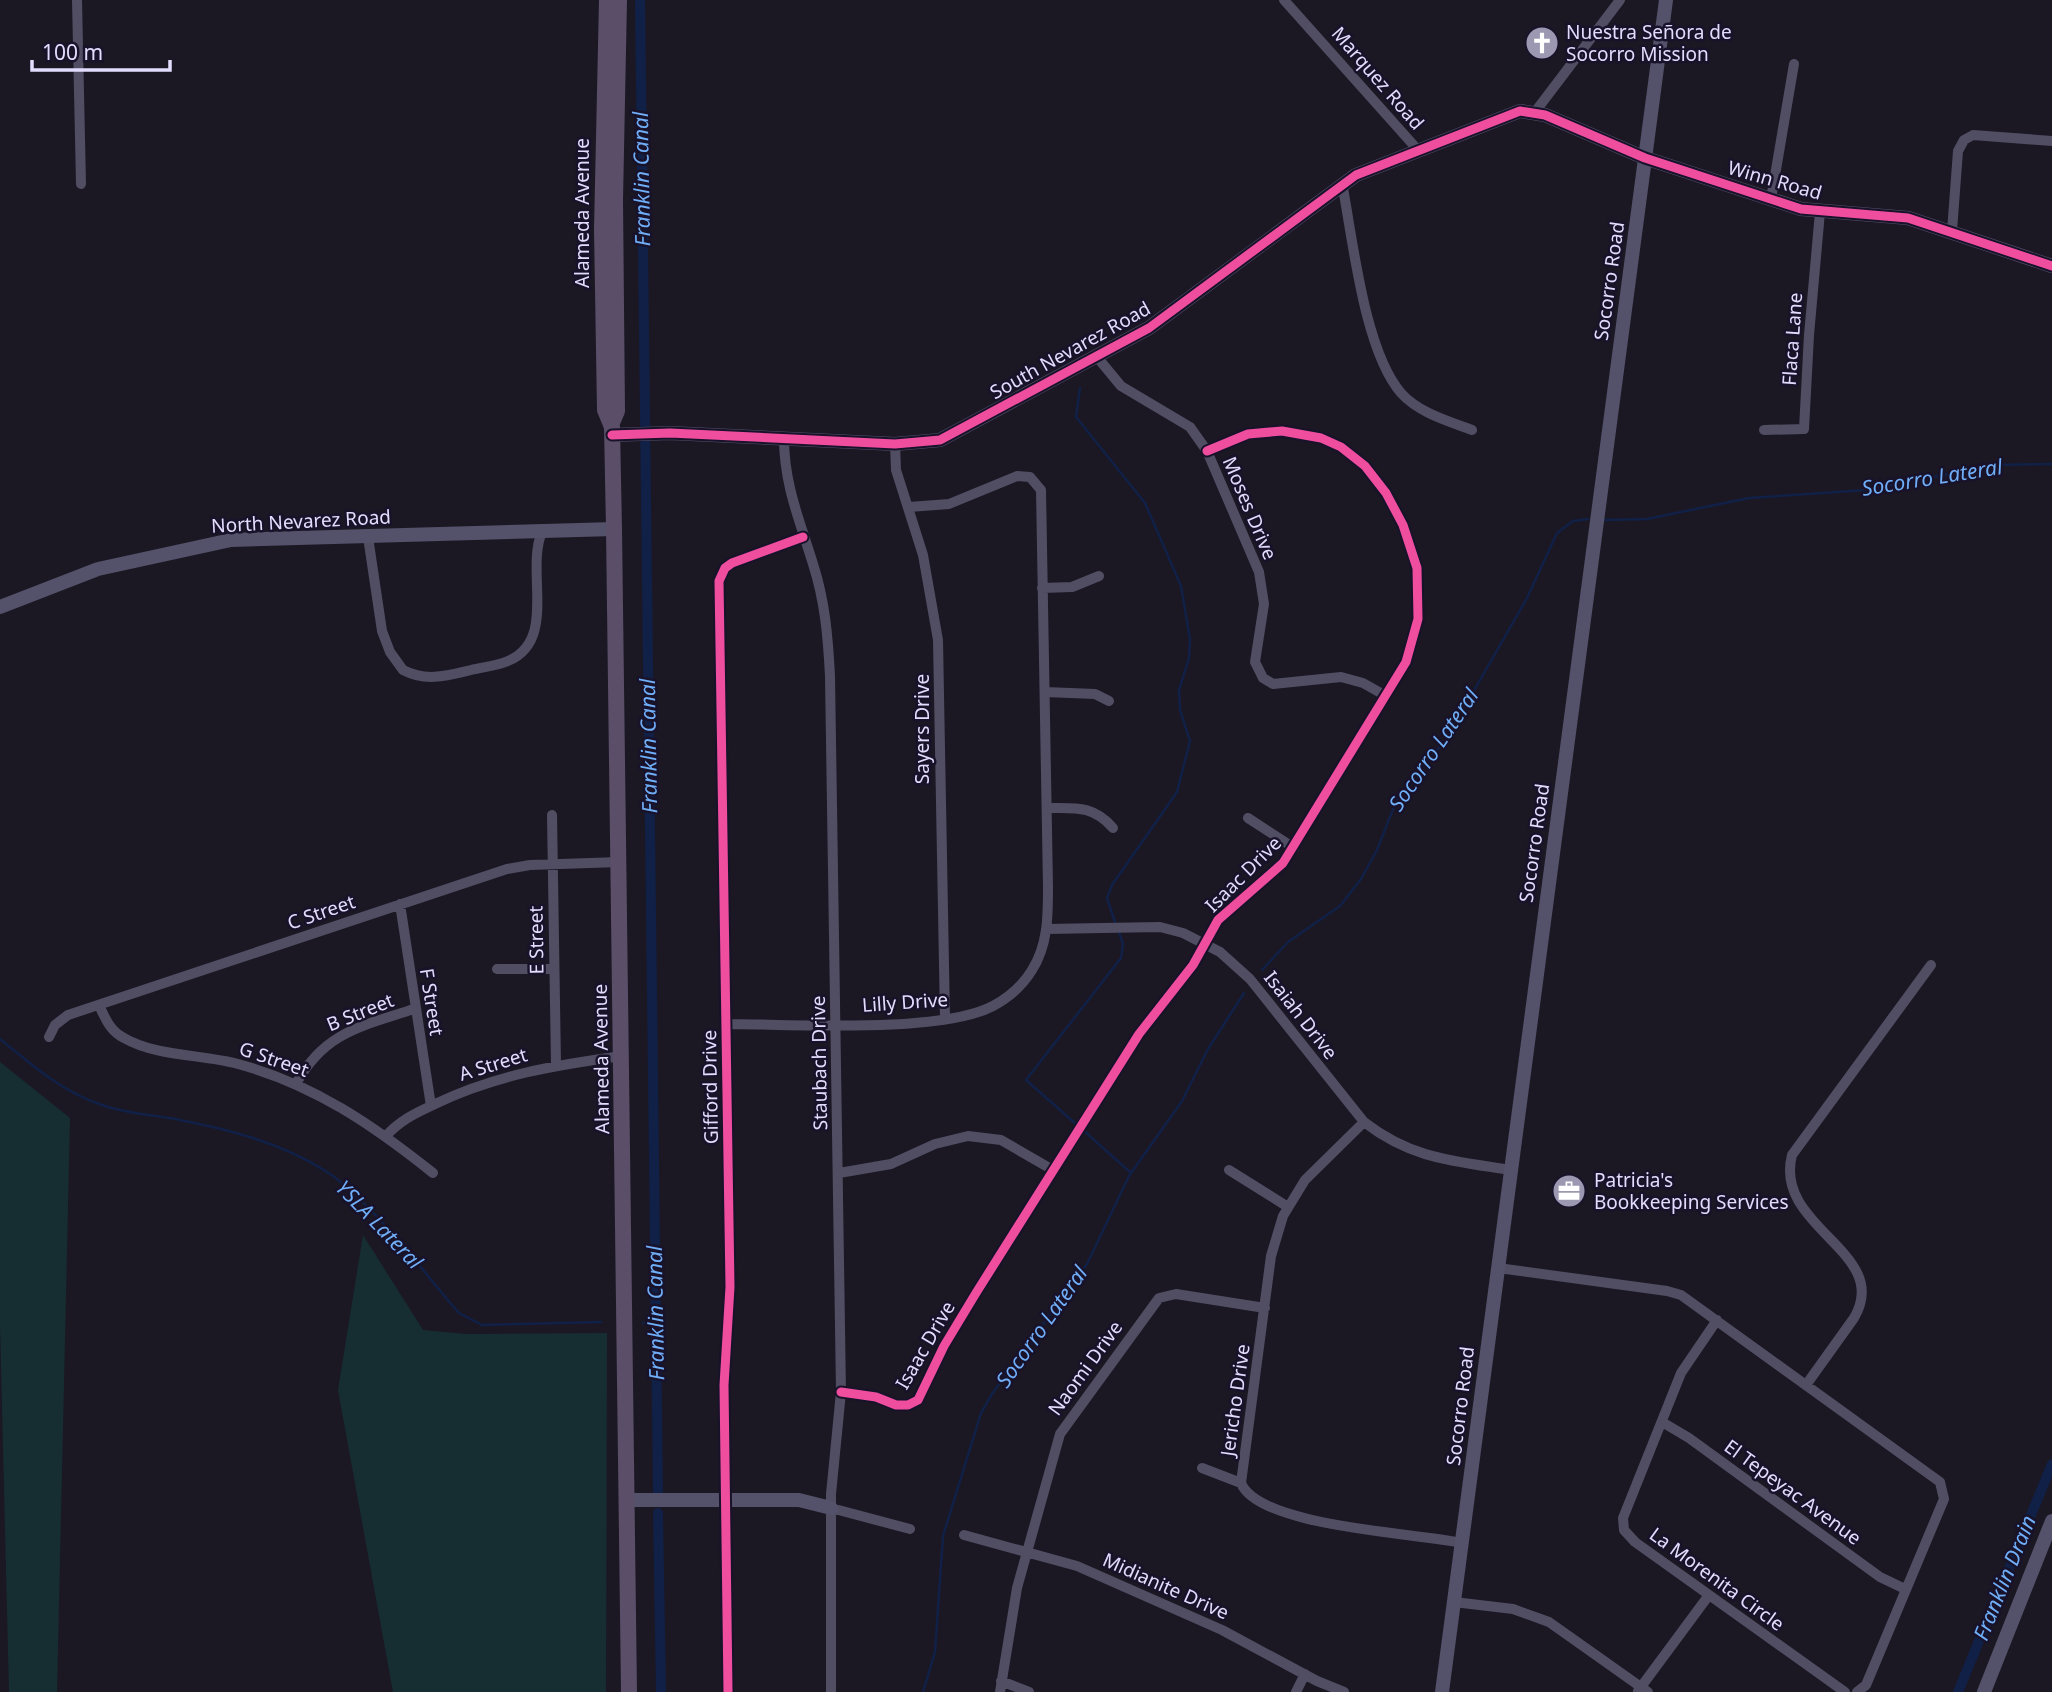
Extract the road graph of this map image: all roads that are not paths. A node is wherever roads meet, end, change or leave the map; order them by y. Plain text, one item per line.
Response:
1 (77, 0) edge
2 (607, 0) edge
3 (620, 0) edge
4 (1284, 0) edge
5 (1620, 0) edge
6 (1666, 0) edge
7 (1794, 64) dead end
8 (1535, 112) junction
9 (2052, 141) edge
10 (1418, 149) junction
11 (1645, 158) junction
12 (1342, 183) junction
13 (81, 184) dead end
14 (1771, 199) junction
15 (1820, 212) junction
16 (1952, 231) junction
17 (2052, 266) edge
18 (1097, 357) junction
19 (1472, 430) dead end
20 (1764, 430) dead end
21 (616, 431) junction
22 (784, 438) junction
23 (895, 444) junction
24 (1207, 451) junction
25 (909, 507) junction
26 (614, 529) junction
27 (542, 532) junction
28 (368, 537) junction
29 (803, 537) junction
30 (1099, 576) dead end
31 (1042, 588) junction
32 (0, 607) edge
33 (1045, 692) junction
34 (1386, 696) junction
35 (1109, 701) dead end
36 (1046, 808) junction
37 (552, 815) dead end
38 (1248, 818) dead end
39 (1113, 828) dead end
40 (1294, 848) junction
41 (620, 862) junction
42 (552, 864) junction
43 (400, 904) junction
44 (1046, 929) junction
45 (1205, 944) junction
46 (1931, 965) dead end
47 (497, 969) dead end
48 (554, 969) junction
49 (99, 1005) junction
50 (414, 1009) junction
51 (945, 1019) junction
52 (726, 1024) junction
53 (835, 1024) junction
54 (49, 1037) dead end
55 (622, 1056) junction
56 (556, 1065) junction
57 (296, 1084) junction
58 (430, 1106) junction
59 (1364, 1122) junction
60 (386, 1136) junction
61 (1053, 1170) junction
62 (1229, 1170) dead end
63 (1511, 1170) junction
64 (433, 1173) dead end
65 (839, 1173) junction
66 (1287, 1207) junction
67 (1498, 1268) junction
68 (1265, 1308) junction
69 (1717, 1320) junction
70 (1806, 1385) junction
71 (841, 1392) junction
72 (1662, 1422) junction
73 (1202, 1468) dead end
74 (1241, 1483) junction
75 (725, 1499) junction
76 (628, 1500) junction
77 (831, 1508) junction
78 (2052, 1521) edge
79 (910, 1529) dead end
80 (964, 1535) dead end
81 (1462, 1543) junction
82 (1026, 1551) junction
83 (1905, 1589) junction
84 (1709, 1595) junction
85 (1454, 1602) junction
86 (1305, 1674) junction
87 (1000, 1687) edge
88 (1642, 1690) edge
89 (629, 1692) edge
90 (728, 1692) edge
91 (831, 1692) edge
92 (1029, 1692) edge
93 (1296, 1692) edge
94 (1344, 1692) edge
95 (1442, 1692) edge
96 (1844, 1692) edge
97 (1857, 1692) edge
98 (1984, 1692) edge

1 - 13 street
2 - 21 main road, Alameda Avenue
3 - 21 main road, Alameda Avenue
4 - 10 street, Marquez Road
5 - 8 street
6 - 11 street, Socorro Road
7 - 14 street
8 - 10 street, South Nevarez Road
8 - 11 street, Winn Road
9 - 16 street
10 - 12 street, South Nevarez Road
11 - 14 street, Winn Road
11 - 63 street, Socorro Road
12 - 18 street, South Nevarez Road
12 - 19 street
14 - 15 street, Winn Road
15 - 16 street, Winn Road
15 - 20 street, Flaca Lane
16 - 17 street, Winn Road
18 - 23 street, South Nevarez Road
18 - 24 street, Moses Drive
21 - 22 street, South Nevarez Road
21 - 26 main road, Alameda Avenue
22 - 23 street, South Nevarez Road
22 - 29 street, Staubach Drive
23 - 25 street, Sayers Drive
24 - 34 street, Moses Drive
24 - 34 street, Isaac Drive
25 - 31 street, Lilly Drive
25 - 51 street, Sayers Drive
26 - 27 street, North Nevarez Road
26 - 41 main road, Alameda Avenue
27 - 28 street, North Nevarez Road
27 - 28 street
28 - 32 street, North Nevarez Road
29 - 52 street, Gifford Drive
29 - 53 street, Staubach Drive
30 - 31 street
31 - 33 street, Lilly Drive
33 - 35 street
33 - 36 street, Lilly Drive
34 - 40 street, Isaac Drive
36 - 39 street
36 - 44 street, Lilly Drive
37 - 42 street, E Street
38 - 40 street
40 - 45 street, Isaac Drive
41 - 42 street, C Street
41 - 55 main road, Alameda Avenue
42 - 43 street, C Street
42 - 48 street, E Street
43 - 49 street, C Street
43 - 50 street, F Street
44 - 45 street, Isaiah Drive
44 - 51 street, Lilly Drive
45 - 59 street, Isaiah Drive
45 - 61 street, Isaac Drive
46 - 70 street
47 - 48 street
48 - 56 street, E Street
49 - 54 street, C Street
49 - 57 street, G Street
50 - 57 street, B Street
50 - 58 street, F Street
51 - 53 street, Lilly Drive
52 - 53 street, Lilly Drive
52 - 75 street, Gifford Drive
53 - 65 street, Staubach Drive
55 - 56 street, A Street
55 - 76 main road, Alameda Avenue
56 - 58 street, A Street
57 - 60 street, G Street
58 - 60 street, A Street
59 - 63 street, Isaiah Drive
59 - 66 street, Jericho Drive
60 - 64 street, G Street
61 - 65 street
61 - 71 street, Isaac Drive
62 - 66 street
63 - 67 street, Socorro Road
65 - 71 street, Staubach Drive
66 - 68 street, Jericho Drive
67 - 69 street
67 - 81 street, Socorro Road
68 - 74 street, Jericho Drive
68 - 82 street, Naomi Drive
69 - 70 street
69 - 72 street, La Morenita Circle
70 - 83 street
71 - 77 street, Staubach Drive
72 - 83 street, El Tepeyac Avenue
72 - 84 street, La Morenita Circle
73 - 74 street
74 - 81 street, Jericho Drive
75 - 76 street
75 - 77 street
75 - 90 street, Gifford Drive
76 - 89 main road, Alameda Avenue
77 - 79 street
77 - 91 street, Staubach Drive
78 - 98 street
80 - 82 street, Midianite Drive
81 - 85 street, Socorro Road
82 - 86 street, Midianite Drive
82 - 87 street, Naomi Drive
83 - 97 street
84 - 88 street
84 - 96 street, La Morenita Circle
85 - 88 street
85 - 95 street, Socorro Road
86 - 93 street
86 - 94 street, Midianite Drive
87 - 92 street

